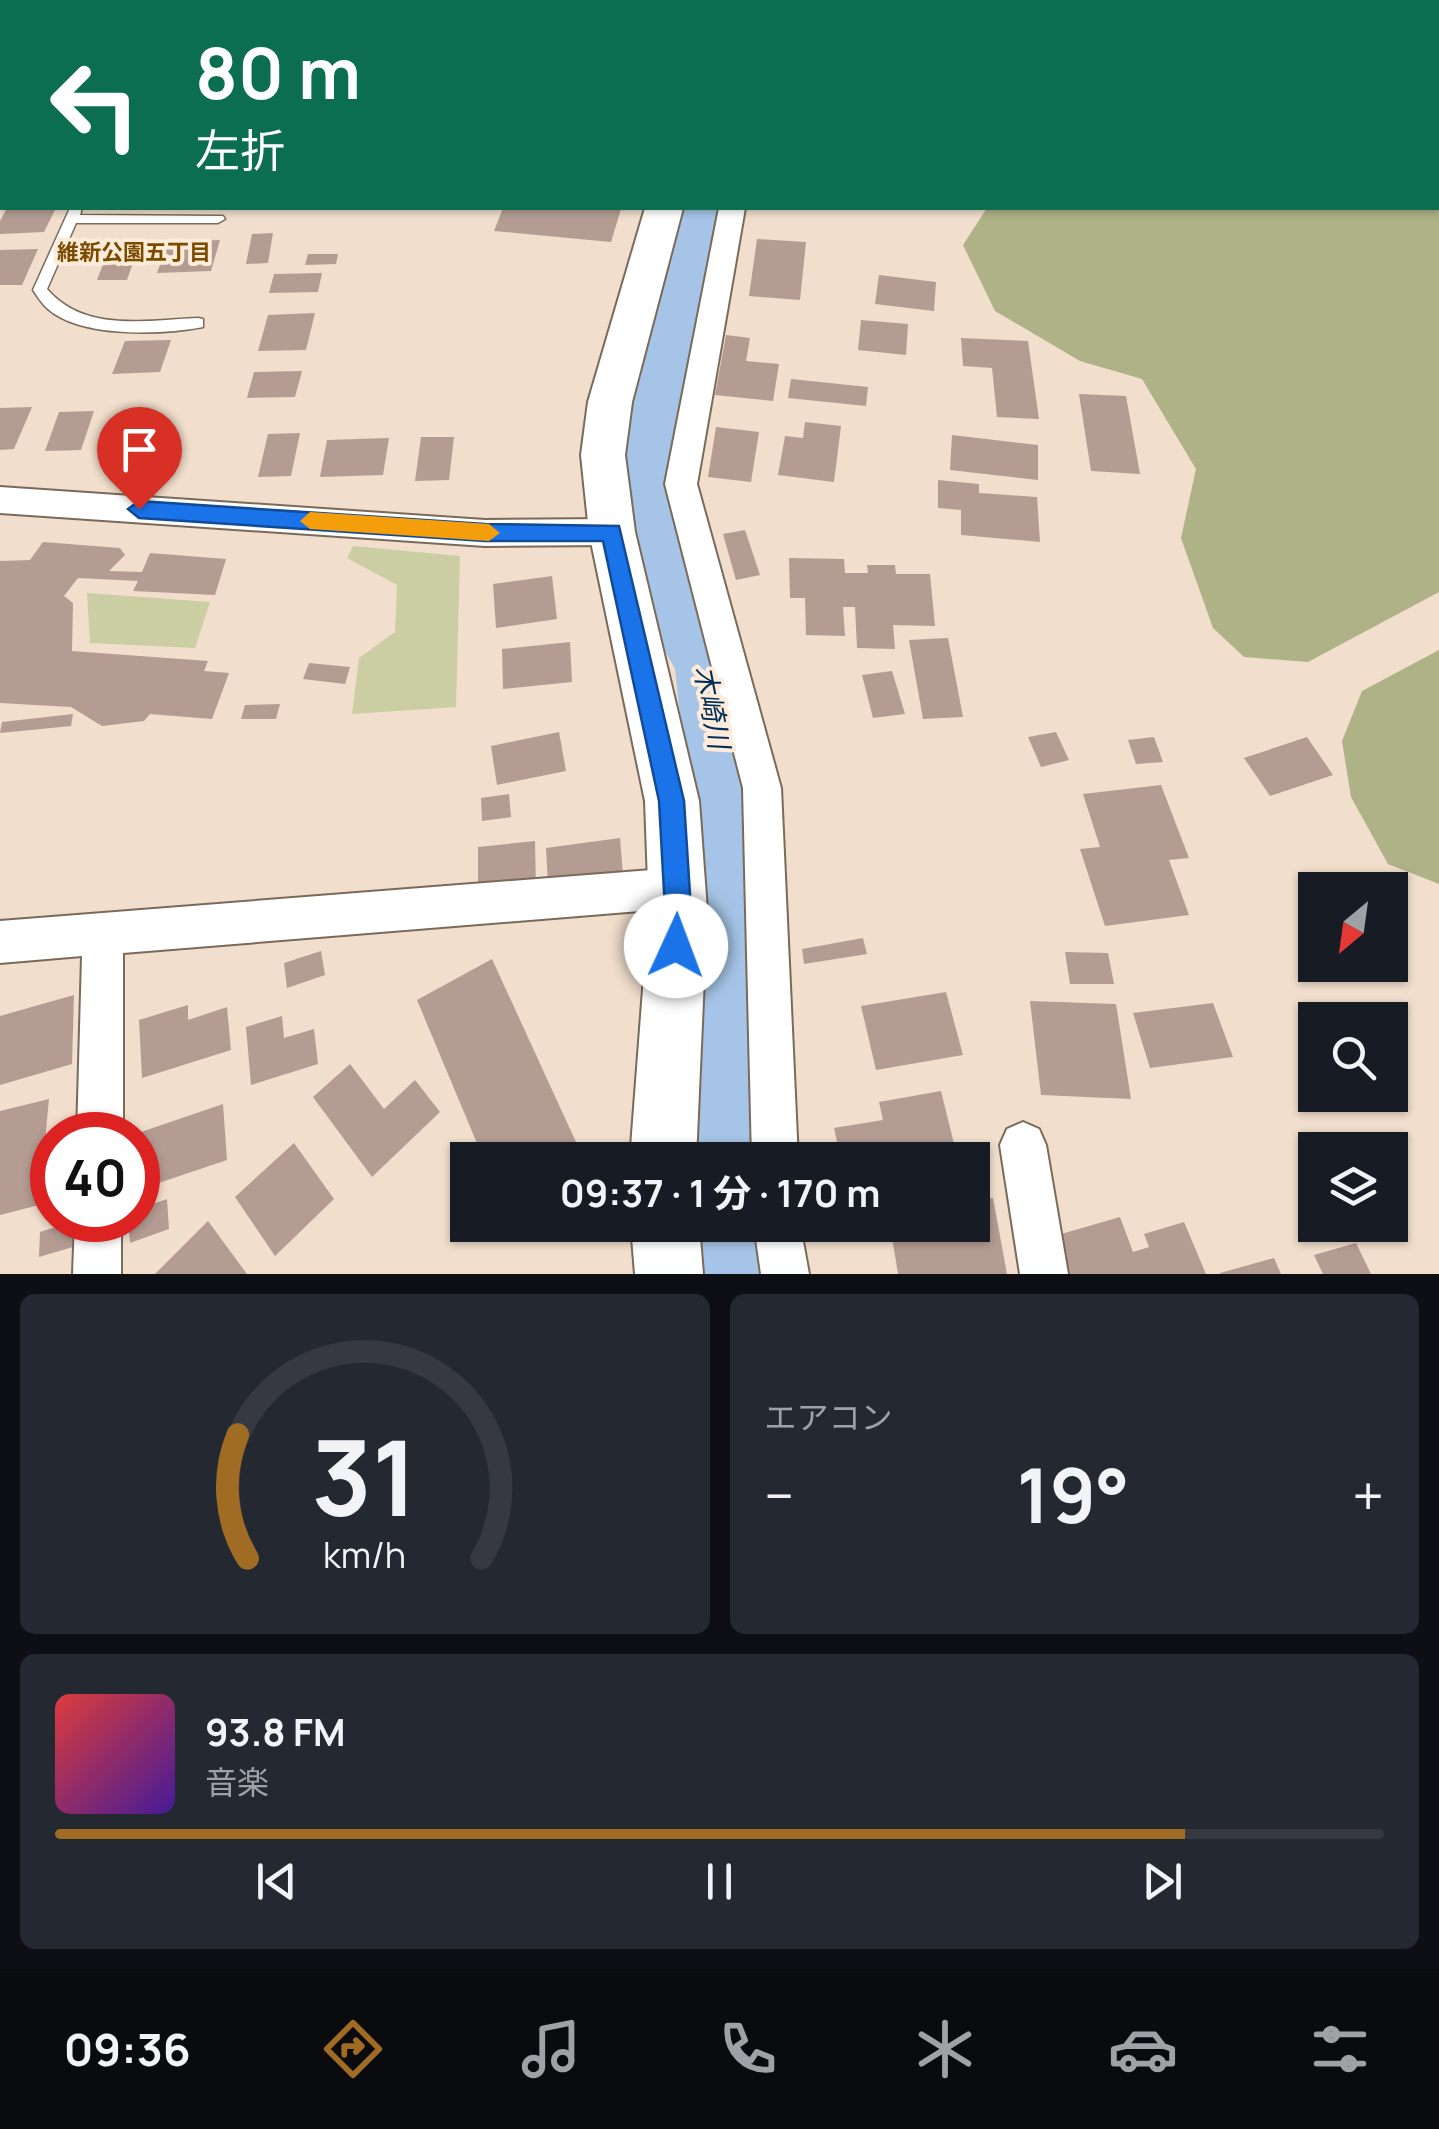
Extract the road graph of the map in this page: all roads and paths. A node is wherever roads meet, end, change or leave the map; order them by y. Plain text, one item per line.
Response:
1 (663, 210) edge
2 (732, 210) edge
3 (73, 214) edge
4 (218, 219) dead end
5 (198, 324) dead end
6 (0, 500) edge
7 (612, 532) junction
8 (677, 888) junction
9 (103, 934) junction
10 (0, 942) edge
11 (100, 1112) edge
12 (664, 1142) edge
13 (775, 1142) edge
14 (1023, 1145) dead end
15 (98, 1242) edge
16 (667, 1242) edge
17 (780, 1242) edge
18 (97, 1274) edge
19 (670, 1274) edge
20 (785, 1274) edge
21 (1044, 1274) edge

1 - 7 street
2 - 13 street
3 - 4 lane
3 - 5 lane
6 - 7 street
7 - 8 street
8 - 9 street
8 - 12 street
9 - 10 street
9 - 11 street
14 - 21 street
15 - 18 street
16 - 19 street
17 - 20 street

